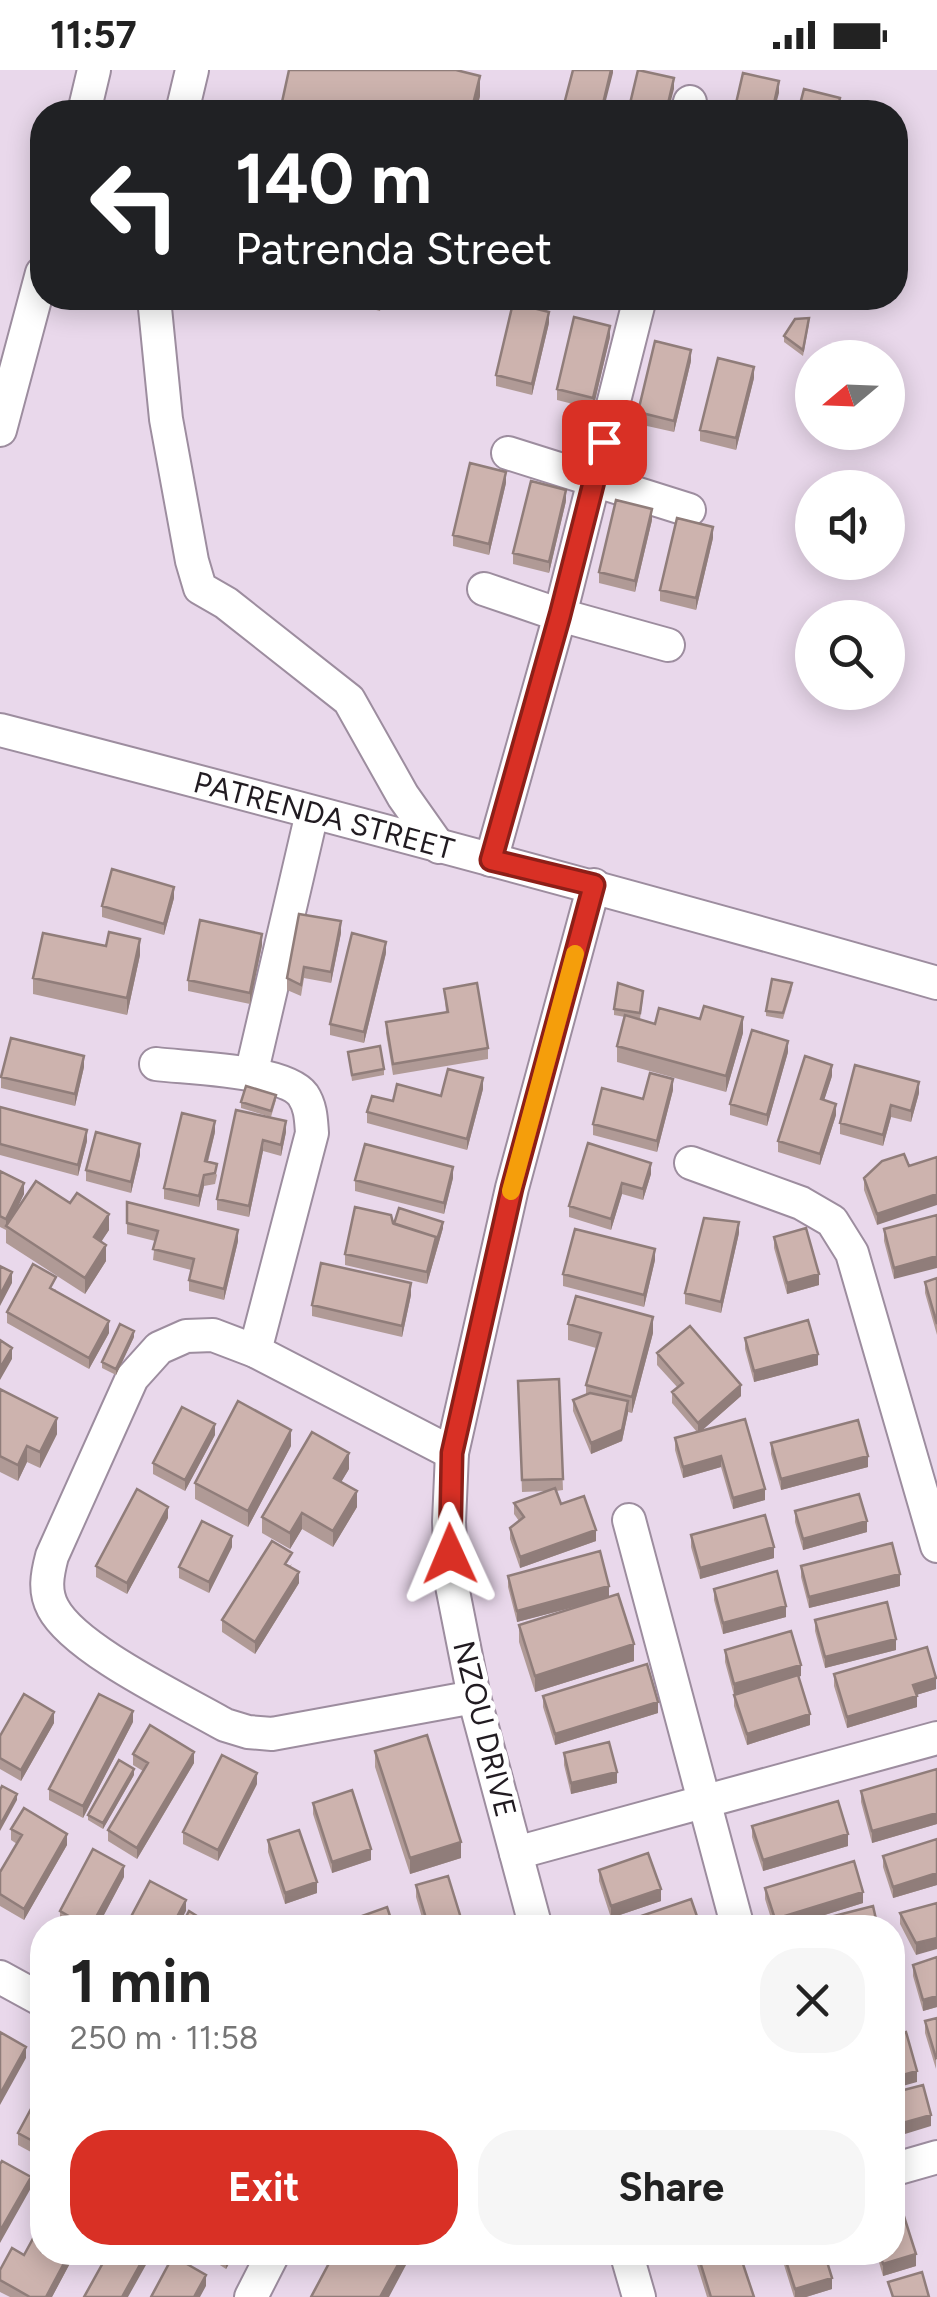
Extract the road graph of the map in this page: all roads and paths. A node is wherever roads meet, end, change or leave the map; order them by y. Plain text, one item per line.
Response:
1 (94, 70) edge
2 (192, 70) edge
3 (87, 100) edge
4 (185, 100) edge
5 (32, 310) edge
6 (155, 310) edge
7 (637, 310) edge
8 (0, 430) edge
9 (508, 453) dead end
10 (594, 478) junction
11 (689, 510) dead end
12 (484, 589) dead end
13 (560, 615) junction
14 (668, 645) dead end
15 (0, 730) edge
16 (312, 813) junction
17 (439, 847) junction
18 (491, 860) junction
19 (594, 885) junction
20 (937, 983) edge
21 (156, 1064) dead end
22 (251, 1075) junction
23 (691, 1163) dead end
24 (254, 1351) junction
25 (452, 1453) junction
26 (628, 1520) dead end
27 (937, 1546) edge
28 (474, 1697) junction
29 (937, 1738) edge
30 (703, 1803) junction
31 (516, 1853) junction
32 (533, 1915) edge
33 (734, 1915) edge
34 (0, 1977) edge
35 (30, 1993) edge
36 (937, 2157) edge
37 (905, 2166) edge
38 (267, 2265) edge
39 (630, 2265) edge
40 (250, 2297) edge
41 (639, 2297) edge

1 - 3 street
2 - 4 street
5 - 8 street
6 - 17 street
7 - 10 street
9 - 10 street
10 - 11 street
10 - 13 street
12 - 13 street
13 - 14 street
13 - 18 street
15 - 16 street, PATRENDA STREET
16 - 17 street, PATRENDA STREET
16 - 22 street
17 - 18 street, PATRENDA STREET
18 - 19 street, PATRENDA STREET
19 - 20 street, PATRENDA STREET
19 - 25 street, NZOU DRIVE
21 - 22 street
22 - 24 street
23 - 27 street
24 - 25 street
24 - 28 street
25 - 28 street, NZOU DRIVE
26 - 30 street
28 - 31 street, NZOU DRIVE
29 - 30 street
30 - 31 street
30 - 33 street
31 - 32 street, NZOU DRIVE
34 - 35 street
36 - 37 street
38 - 40 street
39 - 41 street

